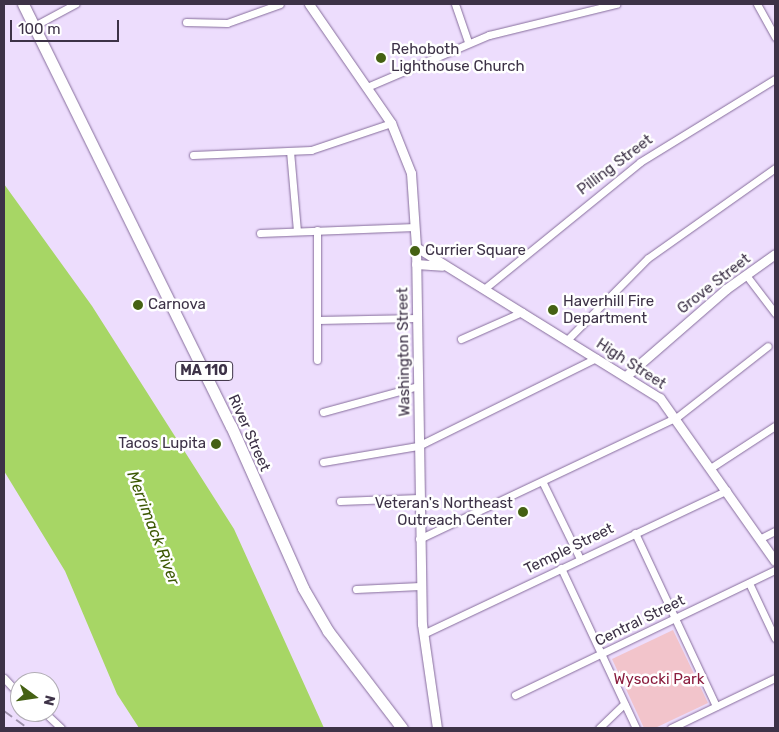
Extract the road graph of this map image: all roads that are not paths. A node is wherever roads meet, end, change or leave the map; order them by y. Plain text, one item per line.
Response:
1 (23, 4) edge
2 (75, 4) edge
3 (280, 4) edge
4 (309, 4) edge
5 (455, 4) edge
6 (616, 4) edge
7 (757, 4) edge
8 (186, 22) dead end
9 (34, 26) junction
10 (775, 37) edge
11 (468, 42) junction
12 (775, 79) edge
13 (367, 87) junction
14 (391, 123) junction
15 (290, 151) junction
16 (193, 155) dead end
17 (775, 168) edge
18 (415, 227) junction
19 (317, 230) junction
20 (297, 231) junction
21 (260, 233) dead end
22 (416, 247) junction
23 (775, 254) edge
24 (416, 264) junction
25 (442, 266) junction
26 (746, 275) junction
27 (484, 289) junction
28 (522, 312) junction
29 (775, 312) edge
30 (417, 318) junction
31 (318, 320) junction
32 (461, 339) dead end
33 (567, 340) junction
34 (768, 346) dead end
35 (596, 358) junction
36 (317, 360) dead end
37 (626, 376) junction
38 (418, 386) junction
39 (323, 412) dead end
40 (677, 417) junction
41 (775, 426) edge
42 (418, 446) junction
43 (323, 462) dead end
44 (712, 468) junction
45 (543, 483) junction
46 (727, 490) junction
47 (419, 498) junction
48 (340, 501) dead end
49 (775, 531) edge
50 (635, 533) junction
51 (419, 539) junction
52 (759, 539) junction
53 (580, 559) junction
54 (775, 561) edge
55 (561, 568) junction
56 (775, 570) edge
57 (749, 583) junction
58 (420, 586) junction
59 (356, 589) dead end
60 (675, 619) junction
61 (422, 634) junction
62 (775, 638) edge
63 (602, 655) junction
64 (775, 678) edge
65 (515, 694) dead end
66 (624, 704) junction
67 (716, 706) junction
68 (393, 723) edge
69 (402, 728) edge
70 (437, 728) edge
71 (599, 728) edge
72 (636, 728) edge
73 (671, 728) edge

1 - 9 main road, River Street / MA 110
2 - 9 street
3 - 8 street
4 - 13 street, Washington Street
5 - 11 street
6 - 11 street
7 - 10 street
9 - 68 main road, River Street / MA 110
11 - 13 street
12 - 27 street, Pilling Street
13 - 14 street, Washington Street
14 - 15 street
14 - 18 street, Washington Street
15 - 16 street
15 - 20 street
17 - 33 street
18 - 19 street
18 - 22 street, Washington Street
19 - 20 street
19 - 31 street
20 - 21 street
22 - 24 street, Washington Street
22 - 25 street, High Street
23 - 26 street, Grove Street
24 - 25 street, High Street
24 - 30 street, Washington Street
25 - 27 street, High Street
26 - 29 street
26 - 37 street, Grove Street
27 - 28 street, High Street
28 - 32 street
28 - 33 street, High Street
30 - 31 street
30 - 38 street, Washington Street
31 - 36 street
33 - 35 street, High Street
34 - 40 street
35 - 37 street, High Street
35 - 42 street
37 - 40 street, High Street
38 - 39 street
38 - 42 street, Washington Street
40 - 44 street, High Street
40 - 45 street
41 - 44 street
42 - 43 street
42 - 47 street, Washington Street
44 - 46 street, High Street
45 - 51 street
45 - 53 street
46 - 50 street, Temple Street
46 - 52 street, High Street
47 - 48 street
47 - 51 street, Washington Street
49 - 52 street
50 - 53 street, Temple Street
50 - 60 street
51 - 58 street, Washington Street
52 - 54 street, High Street
53 - 55 street, Temple Street
55 - 61 street, Temple Street
55 - 63 street
56 - 57 street, Central Street
57 - 60 street, Central Street
57 - 62 street
58 - 59 street
58 - 61 street, Washington Street
60 - 63 street, Central Street
60 - 67 street
61 - 70 street, Washington Street
63 - 65 street, Central Street
63 - 66 street
64 - 67 street
66 - 71 street
66 - 72 street
67 - 73 street
68 - 69 main road, River Street / MA 110

